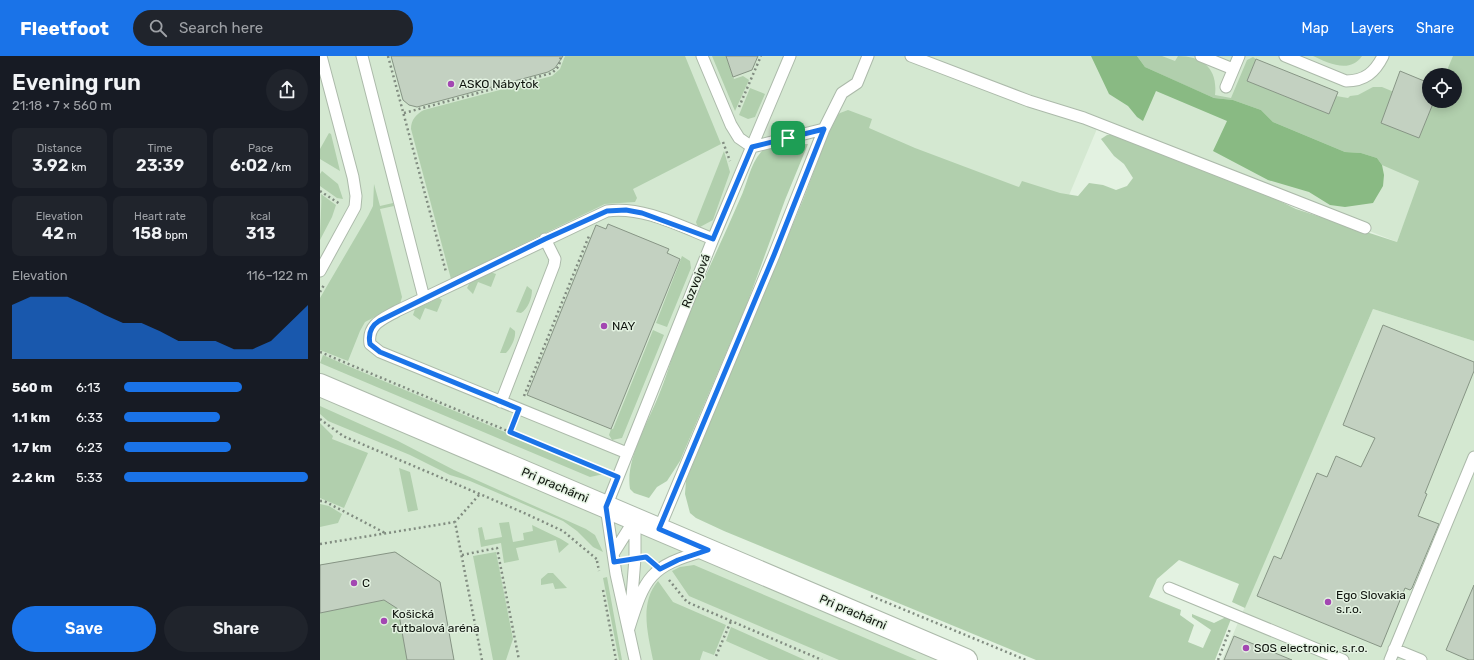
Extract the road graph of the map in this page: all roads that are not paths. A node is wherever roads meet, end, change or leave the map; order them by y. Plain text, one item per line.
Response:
1 (321, 56) edge
2 (362, 56) edge
3 (702, 56) edge
4 (790, 56) edge
5 (868, 56) edge
6 (911, 56) edge
7 (1201, 56) edge
8 (1239, 56) edge
9 (1285, 56) edge
10 (1383, 56) edge
11 (1233, 69) junction
12 (1226, 87) dead end
13 (824, 129) junction
14 (752, 147) junction
15 (1365, 228) dead end
16 (545, 239) junction
17 (713, 239) junction
18 (320, 271) edge
19 (424, 298) junction
20 (320, 385) edge
21 (501, 402) junction
22 (627, 453) junction
23 (1474, 457) edge
24 (606, 507) junction
25 (635, 519) junction
26 (659, 529) junction
27 (708, 550) junction
28 (614, 558) junction
29 (1169, 588) dead end
30 (629, 629) junction
31 (1394, 649) junction
32 (635, 660) edge
33 (966, 660) edge
34 (1343, 660) edge
35 (1390, 660) edge
36 (1421, 660) edge

1 - 18 lane
2 - 19 lane
3 - 14 lane
4 - 14 lane, Rozvojová
5 - 13 lane
6 - 15 lane
7 - 11 lane
8 - 11 lane
9 - 10 lane
11 - 12 lane
13 - 14 lane
13 - 26 lane
14 - 17 lane, Rozvojová
16 - 17 lane
16 - 19 lane
16 - 21 lane
17 - 22 lane, Rozvojová
19 - 21 lane
20 - 24 street, Pri prachárni
21 - 22 lane
22 - 24 lane, Rozvojová
23 - 31 lane
24 - 25 street, Pri prachárni
24 - 28 lane
25 - 26 street, Pri prachárni
25 - 28 lane
25 - 30 lane
26 - 27 street, Pri prachárni
27 - 30 lane
27 - 33 street, Pri prachárni
28 - 30 lane
29 - 34 lane
30 - 32 lane
31 - 35 lane
31 - 36 lane

